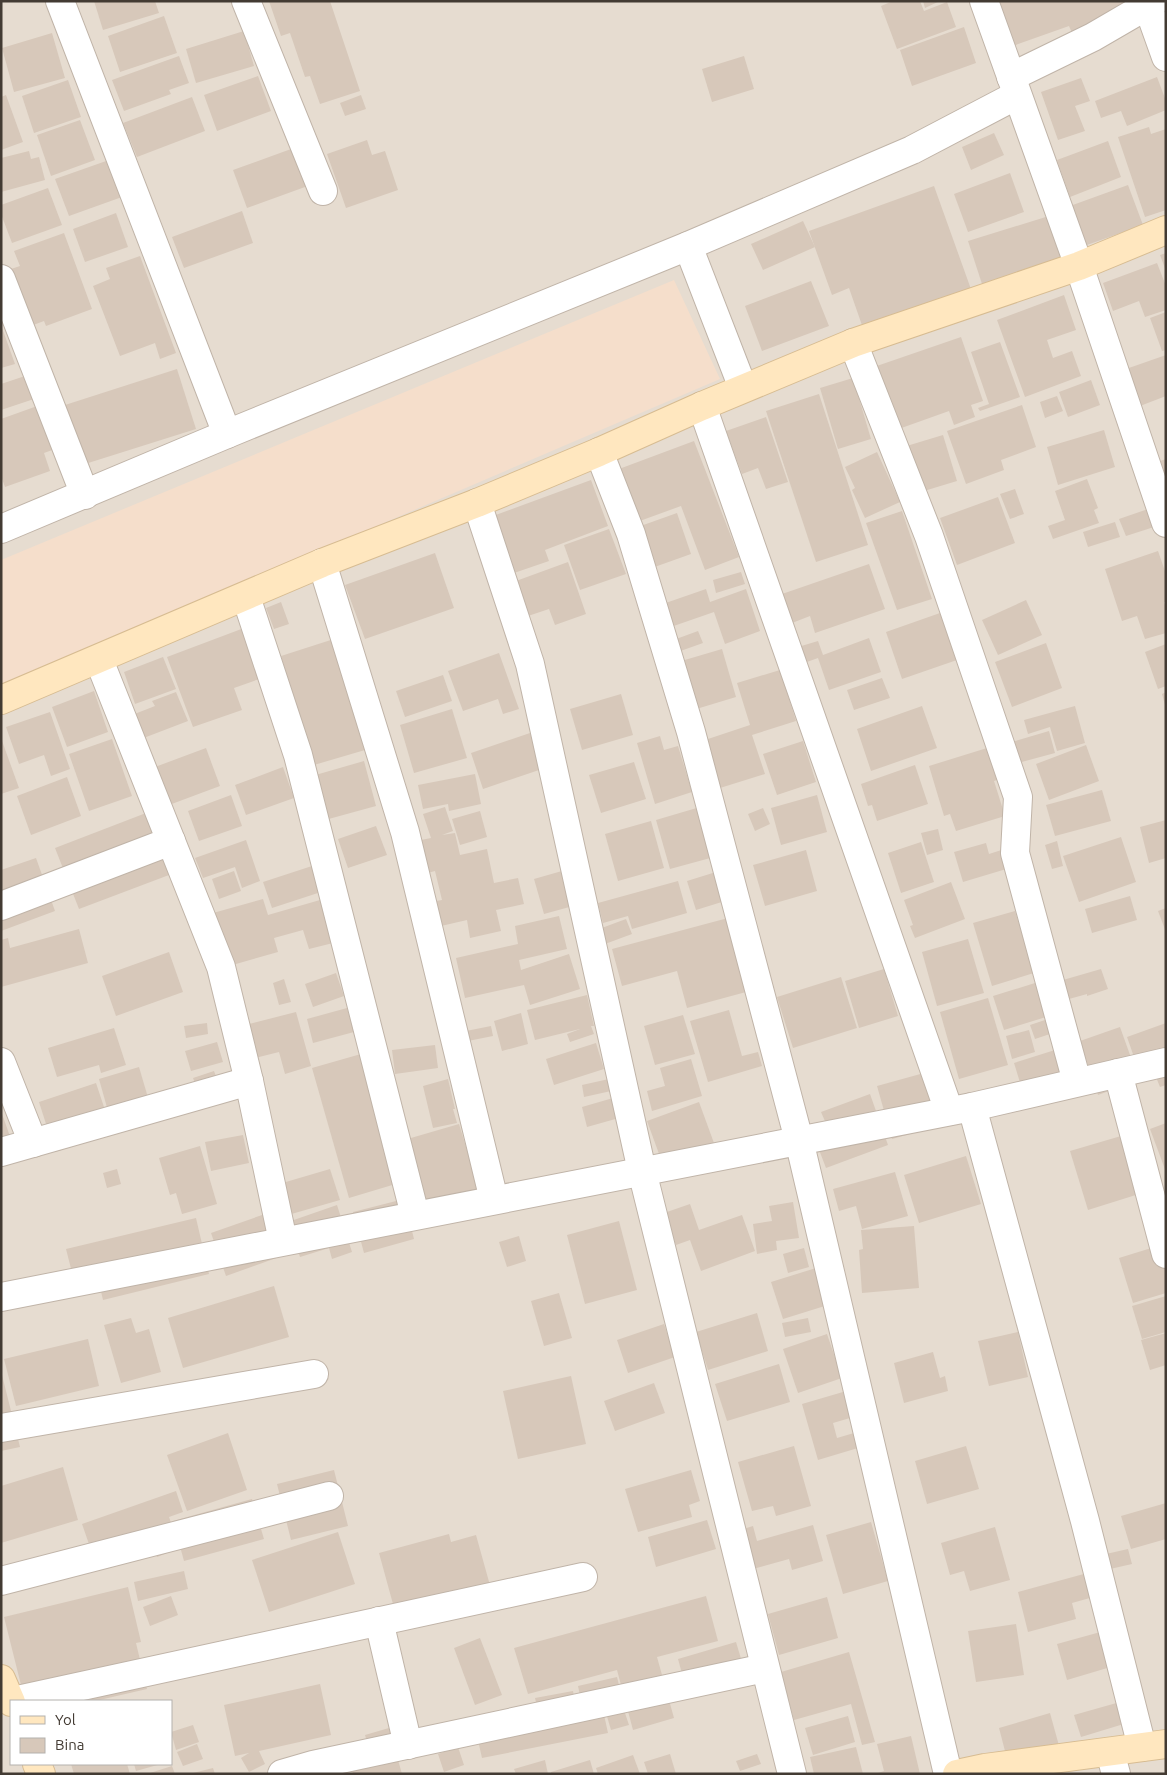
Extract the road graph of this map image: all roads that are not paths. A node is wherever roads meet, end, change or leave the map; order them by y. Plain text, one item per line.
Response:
1 (60, 1) edge
2 (246, 1) edge
3 (984, 1) edge
4 (1150, 3) edge
5 (1166, 57) edge
6 (1014, 86) junction
7 (323, 191) dead end
8 (1166, 230) edge
9 (688, 246) junction
10 (1079, 266) junction
11 (1, 278) edge
12 (853, 343) junction
13 (743, 388) junction
14 (702, 406) junction
15 (227, 434) junction
16 (599, 452) junction
17 (84, 496) junction
18 (477, 503) junction
19 (1166, 523) edge
20 (1, 529) edge
21 (322, 563) junction
22 (246, 597) junction
23 (99, 660) junction
24 (1, 700) edge
25 (172, 840) junction
26 (1, 906) edge
27 (1, 1062) edge
28 (1166, 1062) edge
29 (1118, 1073) junction
30 (249, 1081) junction
31 (1077, 1082) junction
32 (961, 1109) junction
33 (799, 1140) junction
34 (33, 1143) junction
35 (1, 1152) edge
36 (642, 1171) junction
37 (494, 1200) junction
38 (415, 1215) junction
39 (283, 1242) junction
40 (1166, 1254) edge
41 (1, 1297) edge
42 (314, 1374) dead end
43 (1, 1428) edge
44 (329, 1496) dead end
45 (583, 1577) dead end
46 (1, 1581) edge
47 (378, 1621) junction
48 (765, 1668) junction
49 (1, 1680) edge
50 (11, 1700) edge
51 (21, 1700) edge
52 (408, 1745) junction
53 (1154, 1746) edge
54 (1113, 1763) edge
55 (986, 1771) edge
56 (282, 1774) edge
57 (792, 1774) edge
58 (948, 1774) edge
59 (957, 1774) edge

1 - 15 street
2 - 7 street
3 - 6 street
4 - 5 street
4 - 6 street
6 - 9 street
6 - 10 street
8 - 10 street
9 - 13 street
9 - 15 street
10 - 12 street
10 - 19 street
11 - 17 street
12 - 13 street
12 - 31 street
13 - 14 street
14 - 16 street
14 - 32 street
15 - 17 street
16 - 18 street
16 - 33 street
17 - 20 street
18 - 21 street
18 - 36 street
21 - 22 street
21 - 37 street
22 - 23 street
22 - 38 street
23 - 24 street
23 - 25 street
25 - 26 street
25 - 30 street
27 - 34 street
28 - 29 street
29 - 31 street
29 - 40 street
30 - 34 street
30 - 39 street
31 - 32 street
32 - 33 street
32 - 53 street
33 - 36 street
33 - 58 street
34 - 35 street
36 - 37 street
36 - 48 street
37 - 38 street
38 - 39 street
39 - 41 street
42 - 43 street
44 - 46 street
45 - 47 street
47 - 51 street
47 - 52 street
48 - 52 street
48 - 57 street
49 - 50 street
52 - 56 street
53 - 54 street
54 - 55 street
55 - 59 street

